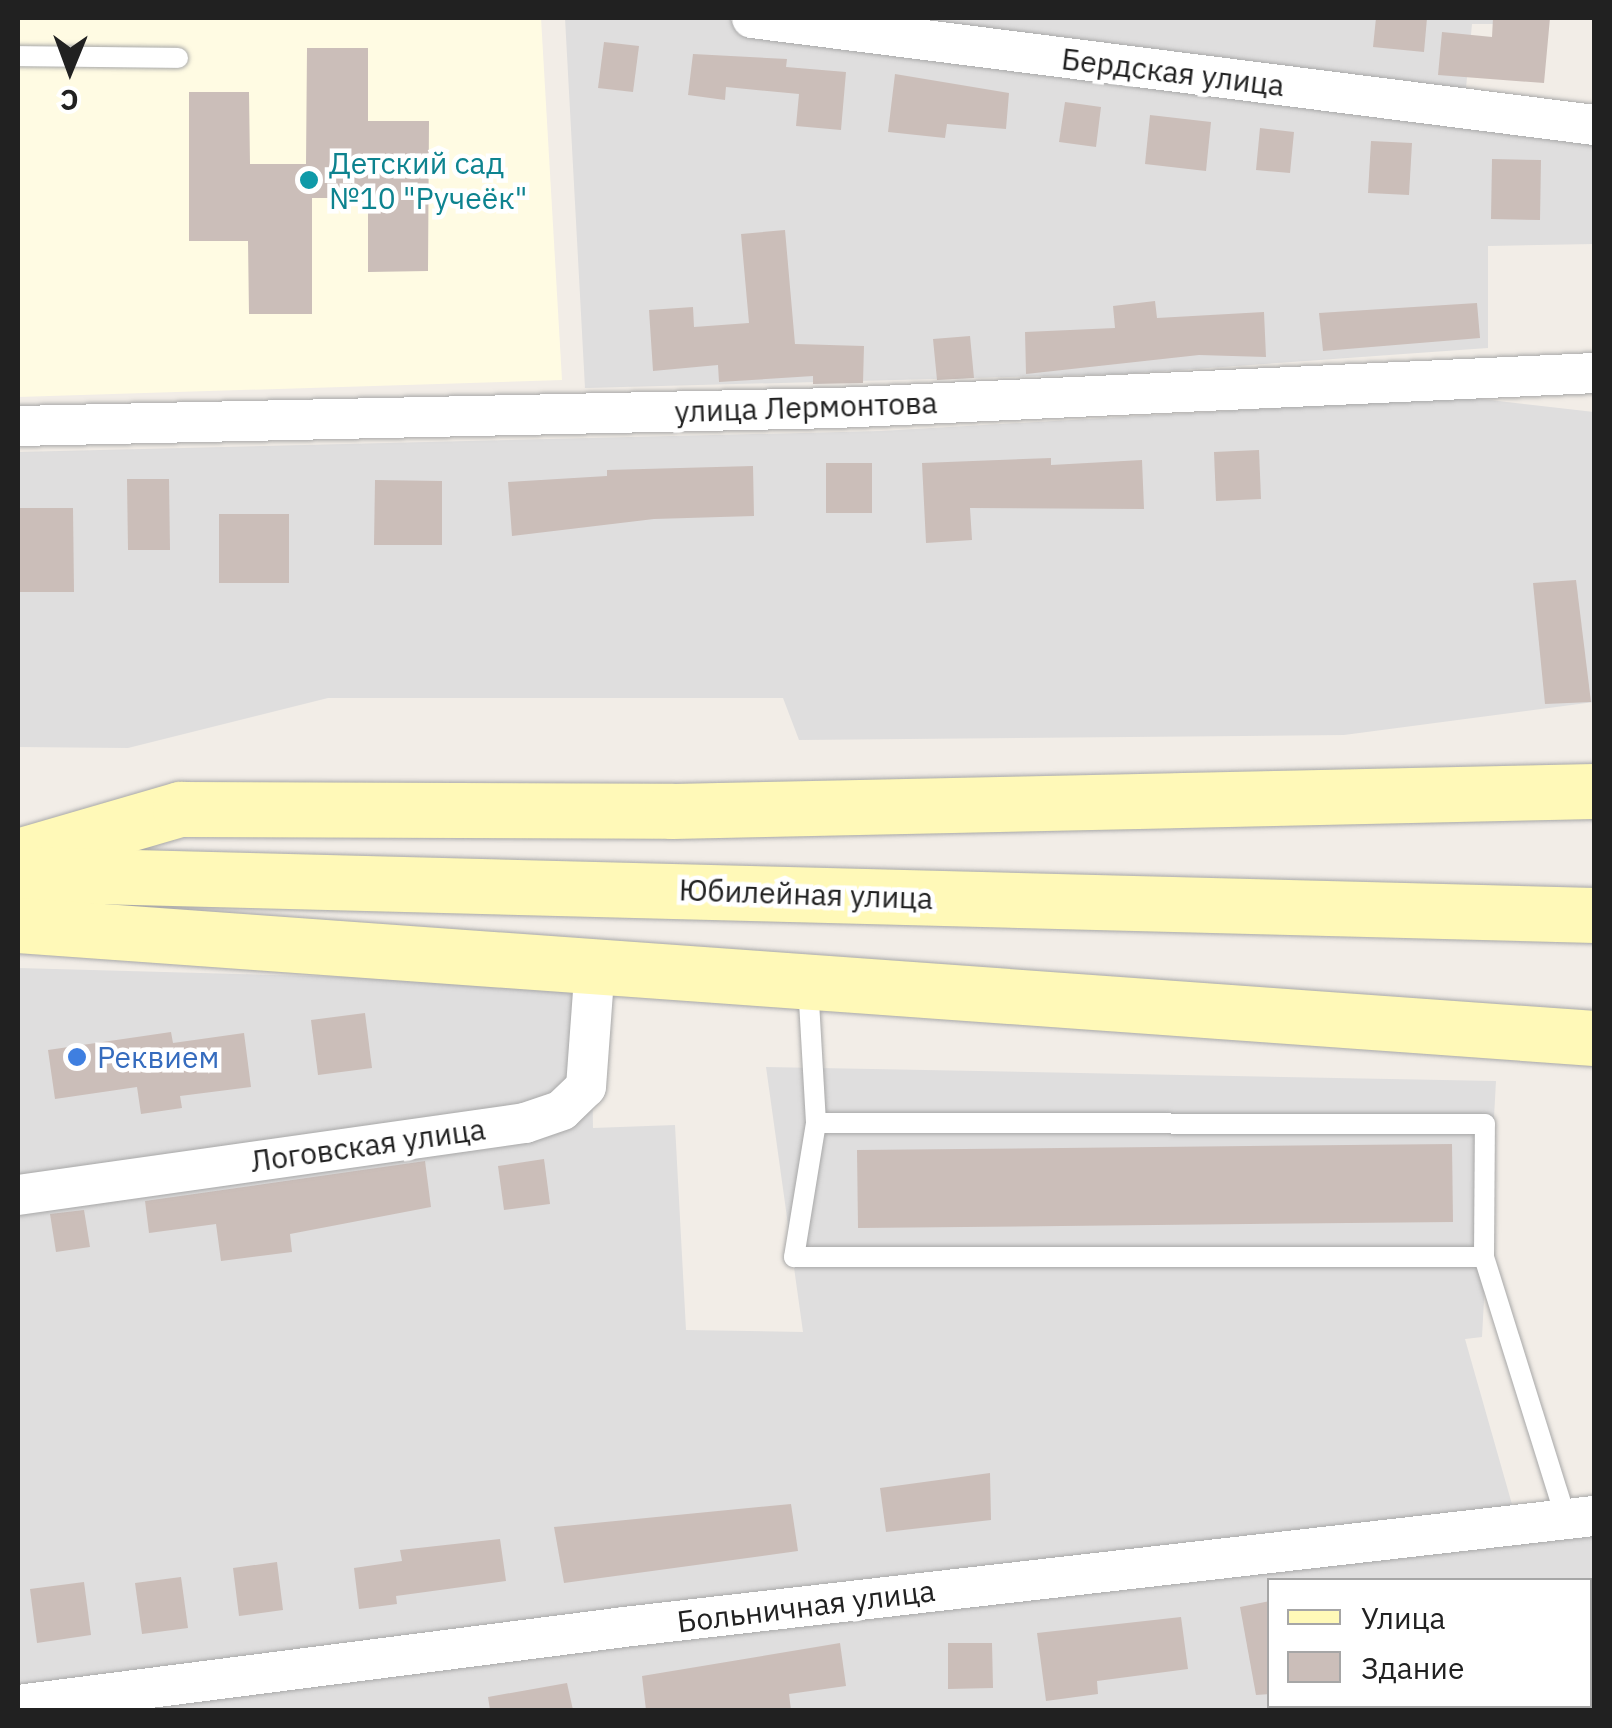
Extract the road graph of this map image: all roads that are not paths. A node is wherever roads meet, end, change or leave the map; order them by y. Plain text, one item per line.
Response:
1 (752, 18) edge
2 (18, 56) edge
3 (178, 58) dead end
4 (1594, 125) edge
5 (1594, 373) edge
6 (18, 426) edge
7 (1594, 791) edge
8 (18, 856) edge
9 (18, 874) edge
10 (1594, 916) edge
11 (18, 925) edge
12 (595, 965) junction
13 (808, 982) junction
14 (1594, 1038) edge
15 (816, 1123) junction
16 (18, 1195) edge
17 (1484, 1257) junction
18 (1580, 1518) edge
19 (18, 1705) edge

1 - 4 street, Бердская улица
2 - 3 lane
5 - 6 street, улица Лермонтова
7 - 8 main road
9 - 10 main road, Юбилейная улица
11 - 12 main road
12 - 13 main road
12 - 16 street, Логовская улица
13 - 14 main road
13 - 15 lane
15 - 17 lane
15 - 17 lane
17 - 18 lane
18 - 19 street, Больничная улица

